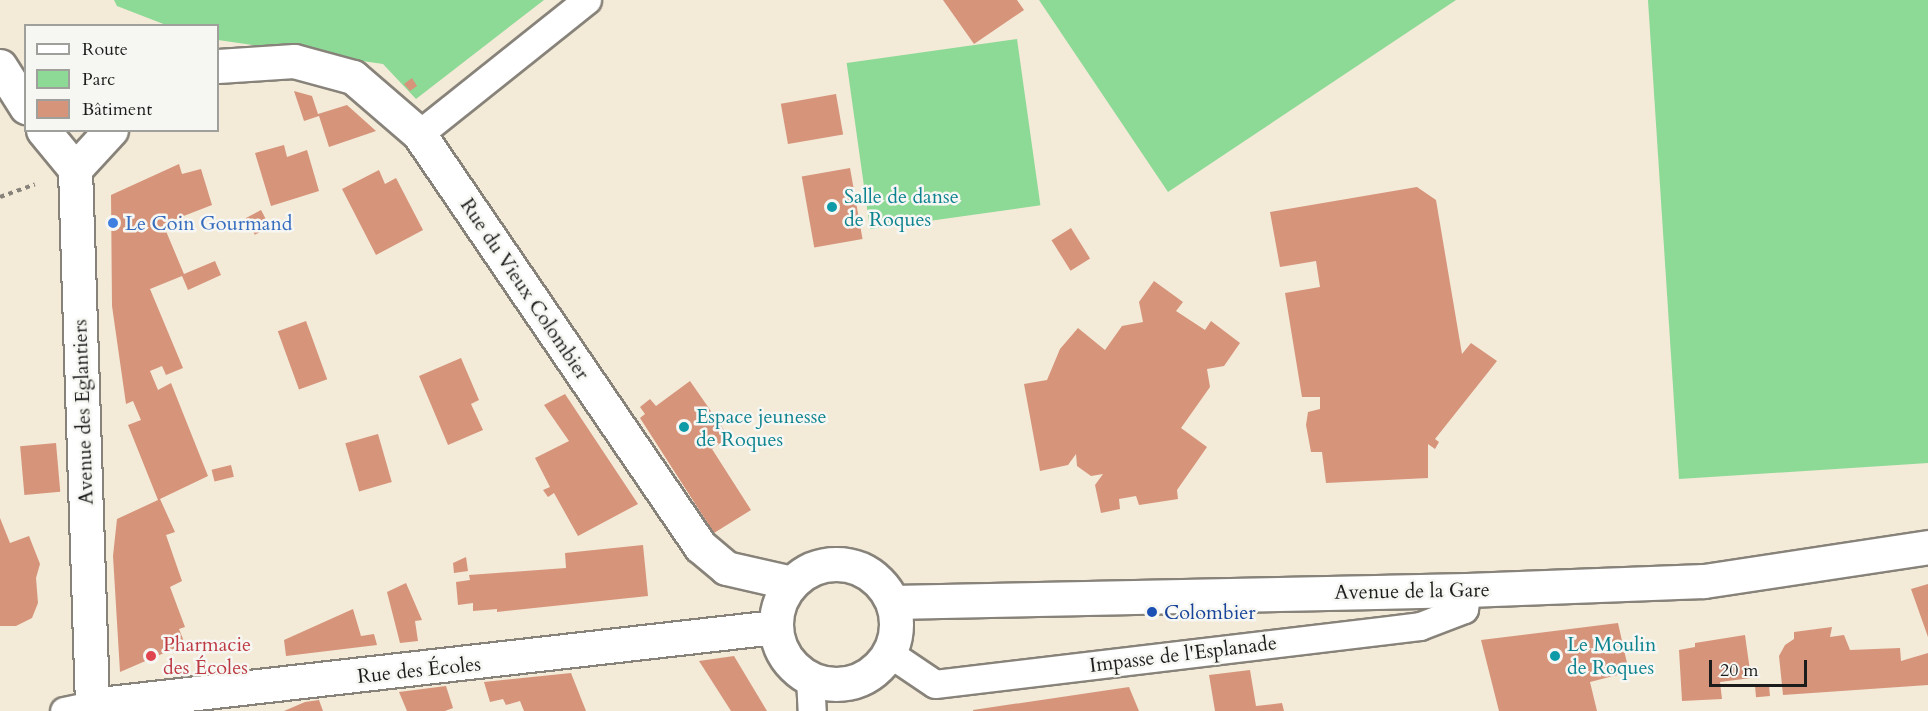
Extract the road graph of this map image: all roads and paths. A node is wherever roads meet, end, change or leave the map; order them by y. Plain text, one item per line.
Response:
1 (588, 0) edge
2 (0, 66) edge
3 (219, 66) edge
4 (24, 104) edge
5 (45, 132) edge
6 (109, 132) edge
7 (419, 134) junction
8 (75, 170) junction
9 (35, 184) dead end
10 (0, 197) edge
11 (1928, 547) edge
12 (792, 583) junction
13 (1467, 590) junction
14 (893, 602) junction
15 (775, 627) junction
16 (889, 653) junction
17 (810, 678) junction
18 (78, 708) edge
19 (812, 711) edge

1 - 7 street
2 - 4 street
3 - 7 street, Rue du Vieux Colombier
5 - 8 street
6 - 8 street
7 - 12 street, Rue du Vieux Colombier
8 - 18 street, Avenue des Eglantiers
9 - 10 path
11 - 13 street, Avenue de la Gare
12 - 14 street
12 - 15 street
13 - 14 street, Avenue de la Gare
13 - 16 street, Impasse de l'Esplanade
14 - 16 street
15 - 17 street
15 - 18 street, Rue des Écoles
16 - 17 street
17 - 19 street

